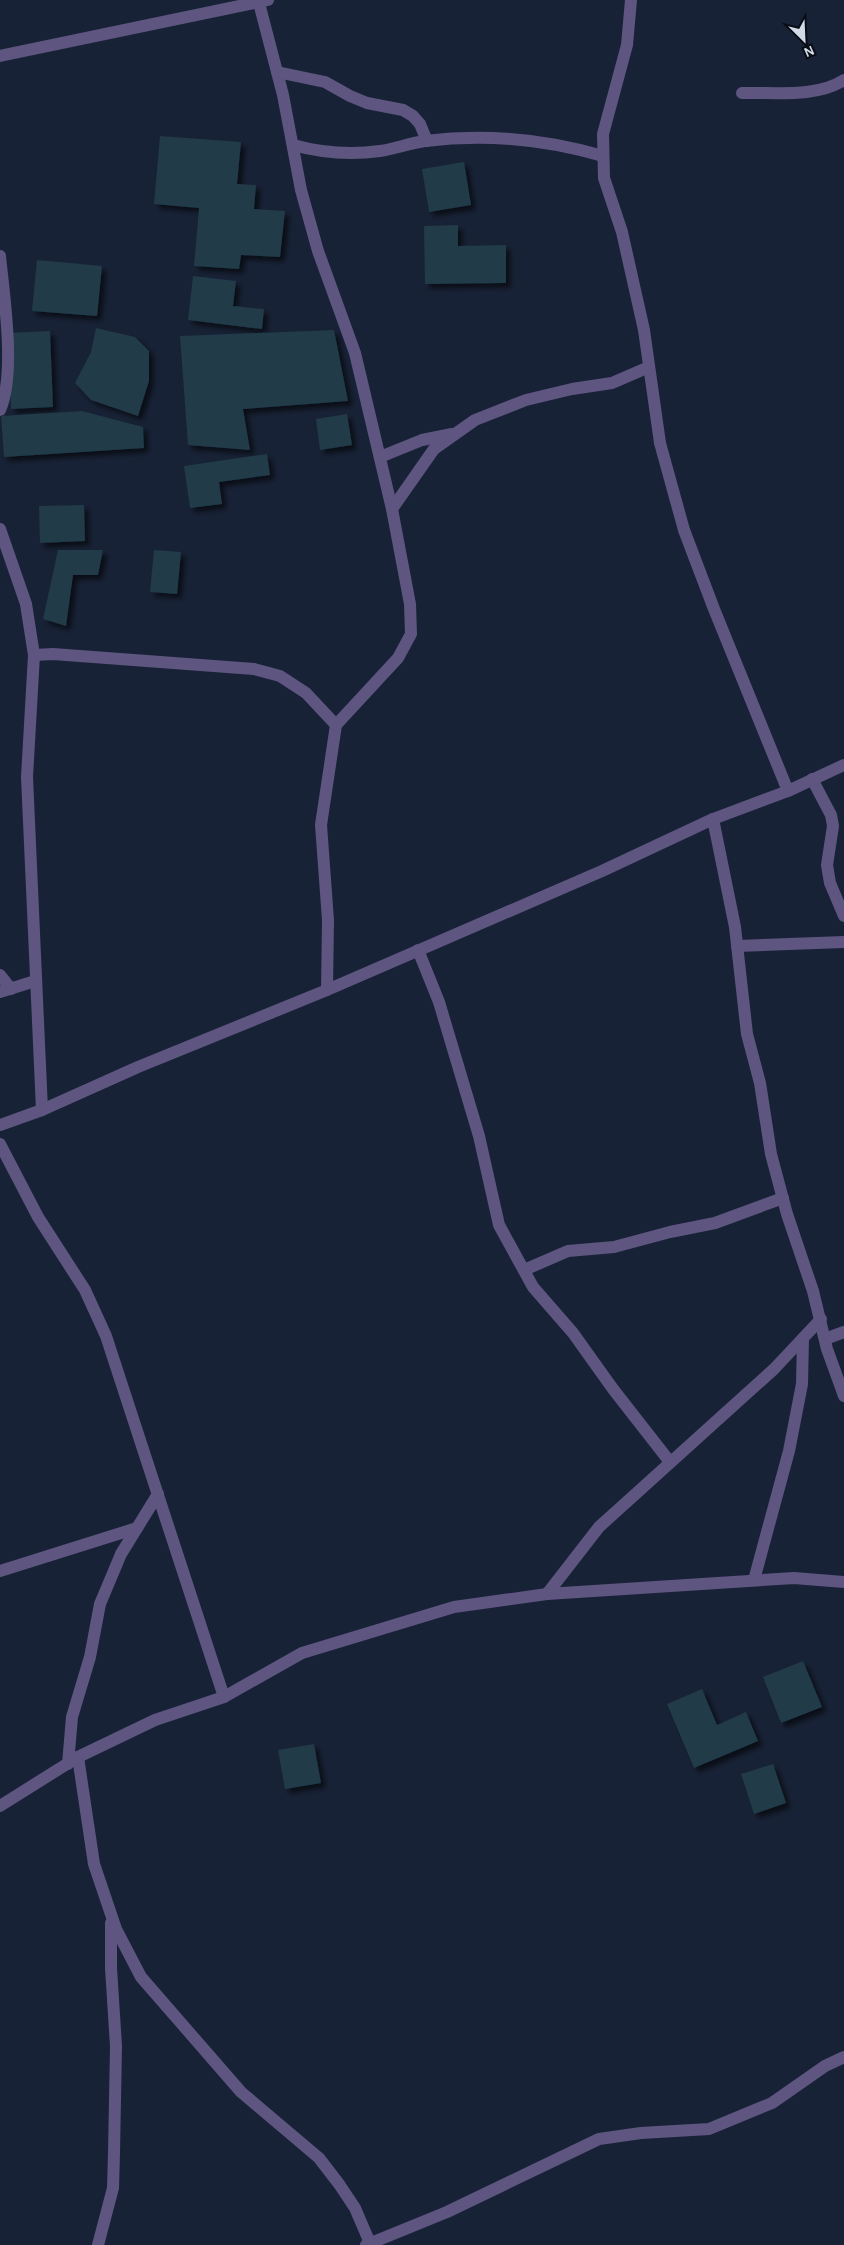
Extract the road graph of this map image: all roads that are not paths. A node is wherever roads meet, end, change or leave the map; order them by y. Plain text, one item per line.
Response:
1 (631, 0) edge
2 (263, 2) edge
3 (0, 56) edge
4 (277, 72) junction
5 (844, 80) edge
6 (742, 93) dead end
7 (427, 141) junction
8 (292, 145) junction
9 (603, 156) junction
10 (0, 256) edge
11 (649, 367) junction
12 (0, 410) edge
13 (457, 433) junction
14 (380, 457) junction
15 (392, 509) junction
16 (0, 529) edge
17 (34, 655) junction
18 (336, 725) junction
19 (844, 765) edge
20 (812, 780) junction
21 (788, 791) junction
22 (713, 819) junction
23 (844, 916) edge
24 (844, 942) edge
25 (737, 946) junction
26 (418, 950) junction
27 (0, 975) edge
28 (36, 981) junction
29 (328, 990) junction
30 (6, 991) edge
31 (42, 1110) junction
32 (0, 1126) edge
33 (0, 1144) edge
34 (783, 1198) junction
35 (524, 1270) junction
36 (821, 1319) junction
37 (844, 1332) edge
38 (803, 1338) junction
39 (825, 1339) junction
40 (844, 1396) edge
41 (670, 1462) junction
42 (158, 1494) junction
43 (137, 1528) junction
44 (0, 1571) edge
45 (754, 1580) junction
46 (844, 1582) edge
47 (547, 1594) junction
48 (224, 1697) junction
49 (73, 1761) junction
50 (0, 1806) edge
51 (111, 1916) junction
52 (844, 2057) edge
53 (368, 2244) edge
54 (98, 2245) edge

1 - 9 street
2 - 3 street
2 - 4 street
4 - 7 street
4 - 8 street
5 - 6 street
7 - 8 street
7 - 9 street
8 - 14 street
9 - 11 street
10 - 12 street
11 - 13 street
11 - 21 street
13 - 14 street
13 - 15 street
14 - 15 street
15 - 18 street
16 - 17 street
17 - 18 street
17 - 28 street
18 - 29 street
19 - 20 street
20 - 21 street
20 - 23 street
21 - 22 street
22 - 25 street
22 - 26 street
24 - 25 street
25 - 34 street
26 - 29 street
26 - 35 street
27 - 30 street
28 - 30 street
28 - 31 street
29 - 31 street
31 - 32 street
33 - 42 street
34 - 35 street
34 - 36 street
35 - 41 street
36 - 38 street
36 - 39 street
37 - 39 street
38 - 41 street
38 - 45 street
39 - 40 street
41 - 47 street
42 - 43 street
42 - 48 street
43 - 44 street
43 - 49 street
45 - 46 street
45 - 47 street
47 - 48 street
48 - 49 street
49 - 50 street
49 - 51 street
51 - 53 street
51 - 54 street
52 - 53 street

